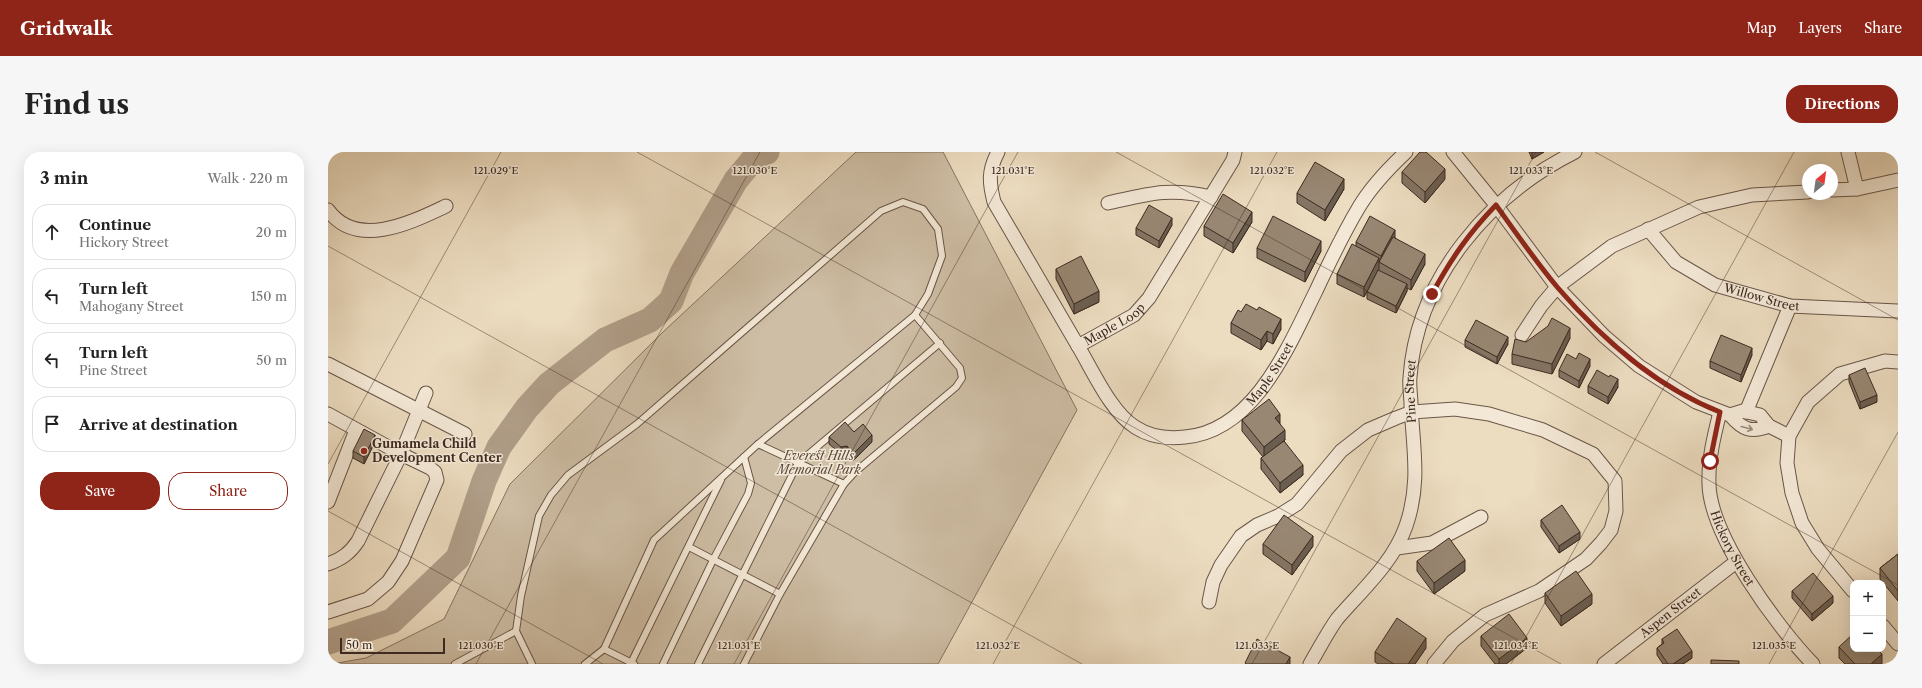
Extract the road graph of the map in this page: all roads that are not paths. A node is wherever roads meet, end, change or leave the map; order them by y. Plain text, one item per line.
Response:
1 (998, 152) edge
2 (1235, 152) edge
3 (1406, 152) edge
4 (1453, 152) edge
5 (1575, 152) edge
6 (1848, 152) edge
7 (1898, 180) edge
8 (1857, 189) junction
9 (1838, 190) edge
10 (1802, 192) edge
11 (1211, 197) junction
12 (1108, 203) dead end
13 (1496, 205) junction
14 (446, 206) dead end
15 (328, 210) edge
16 (1648, 230) junction
17 (1557, 287) junction
18 (1790, 306) junction
19 (1898, 311) edge
20 (915, 315) junction
21 (1522, 335) dead end
22 (940, 343) junction
23 (1078, 346) junction
24 (1898, 362) edge
25 (328, 364) edge
26 (426, 393) dead end
27 (419, 412) junction
28 (1412, 412) junction
29 (1746, 412) junction
30 (328, 414) edge
31 (1725, 414) junction
32 (1769, 426) junction
33 (356, 430) junction
34 (466, 434) dead end
35 (1788, 436) junction
36 (758, 444) junction
37 (401, 454) junction
38 (744, 456) junction
39 (798, 463) junction
40 (723, 476) junction
41 (844, 484) junction
42 (328, 502) edge
43 (1481, 517) dead end
44 (689, 547) junction
45 (1397, 548) junction
46 (713, 560) junction
47 (1736, 562) junction
48 (328, 564) edge
49 (741, 574) junction
50 (1850, 587) edge
51 (780, 594) junction
52 (1209, 602) dead end
53 (328, 612) edge
54 (1886, 630) edge
55 (516, 631) junction
56 (1898, 644) edge
57 (604, 649) junction
58 (1801, 659) edge
59 (633, 663) edge
60 (455, 664) edge
61 (532, 664) edge
62 (585, 664) edge
63 (663, 664) edge
64 (698, 664) edge
65 (744, 664) edge
66 (1310, 664) edge
67 (1434, 664) edge
68 (1604, 664) edge
69 (1813, 664) edge

1 - 23 street, Maple Loop
2 - 11 street, Maple Loop
3 - 23 street, Maple Street
4 - 13 street
5 - 13 street, Pine Street
6 - 8 street
7 - 8 street
8 - 9 street
10 - 16 street
11 - 12 street
11 - 23 street, Maple Loop
13 - 17 street
13 - 28 street, Pine Street
14 - 15 street
16 - 17 street
16 - 18 street, Willow Street
17 - 21 street
17 - 31 street
18 - 19 street, Willow Street
18 - 29 street
20 - 22 lane
20 - 36 lane
20 - 55 lane
22 - 39 lane
22 - 41 lane
24 - 35 street
25 - 27 street
26 - 27 street
27 - 34 street
27 - 37 street
28 - 45 street, Pine Street
28 - 52 street
28 - 67 street
29 - 31 street
29 - 32 street
30 - 33 street
31 -> 32 street
31 - 47 street, Hickory Street
32 - 35 street
33 - 37 street
33 - 42 street
35 - 50 street
36 - 38 lane
36 - 39 lane
37 - 48 street
37 - 53 street
38 - 40 lane
38 - 46 lane
39 - 41 lane
39 - 49 lane
40 - 44 lane
40 - 57 lane
41 - 51 lane
43 - 45 street
44 - 46 lane
44 - 59 lane
45 - 66 street, Pine Street
46 - 49 lane
46 - 63 lane
47 - 58 street, Hickory Street
47 - 68 street, Aspen Street
49 - 51 lane
49 - 64 lane
51 - 65 lane
54 - 56 street
55 - 60 lane
55 - 61 lane
57 - 59 lane
57 - 62 lane
58 - 69 street, Hickory Street

